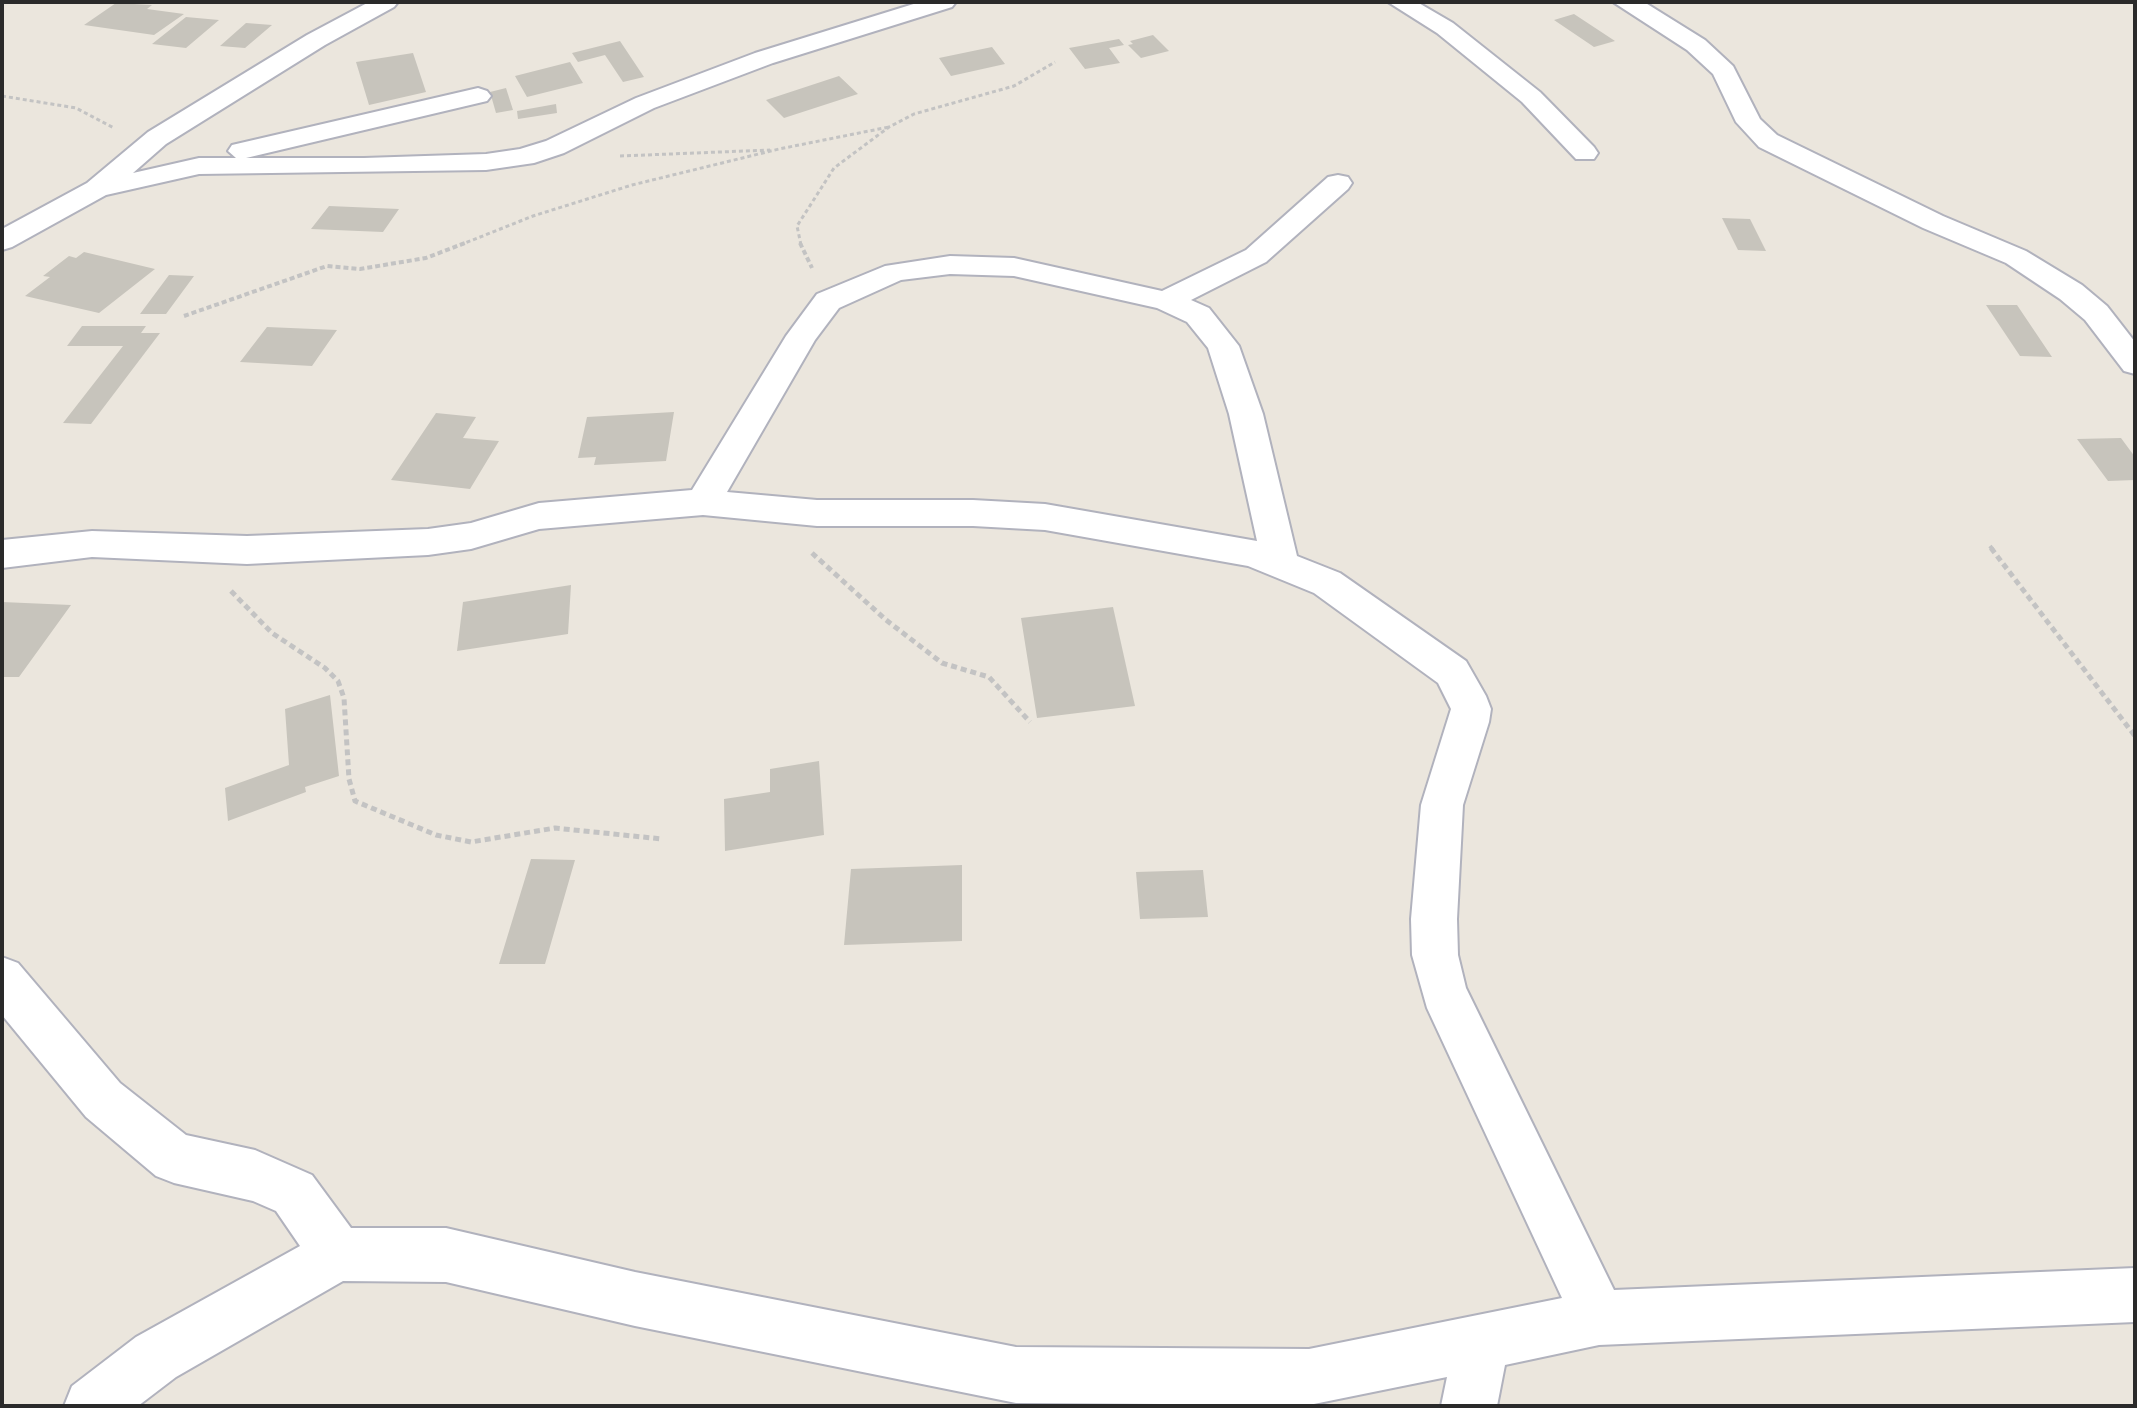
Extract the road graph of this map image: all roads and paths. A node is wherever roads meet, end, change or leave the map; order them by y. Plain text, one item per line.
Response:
1 (386, 2) edge
2 (944, 2) edge
3 (1400, 2) edge
4 (1625, 2) edge
5 (1055, 62) dead end
6 (2, 96) edge
7 (478, 96) dead end
8 (889, 127) junction
9 (157, 138) junction
10 (779, 149) junction
11 (1585, 153) dead end
12 (608, 157) dead end
13 (199, 166) junction
14 (1338, 183) dead end
15 (97, 189) junction
16 (2, 241) edge
17 (828, 301) junction
18 (1166, 301) junction
19 (184, 316) dead end
20 (2135, 364) edge
21 (703, 502) junction
22 (1990, 546) dead end
23 (189, 548) junction
24 (807, 550) dead end
25 (2, 554) edge
26 (1281, 564) junction
27 (1030, 722) dead end
28 (2135, 736) edge
29 (662, 839) dead end
30 (2, 979) edge
31 (338, 1254) junction
32 (2135, 1295) edge
33 (1599, 1318) junction
34 (1482, 1341) junction
35 (92, 1406) edge
36 (1469, 1406) edge

1 - 9 street
2 - 13 street
3 - 11 street
4 - 20 street
5 - 8 path
6 - 9 path
7 - 13 street
8 - 10 path
8 - 17 path
9 - 15 street
10 - 12 path
10 - 19 path
13 - 15 street
14 - 18 street
15 - 16 street
17 - 18 street
17 - 21 street
18 - 26 street
21 - 23 street
21 - 26 street
22 - 28 path
23 - 25 street
23 - 29 path
24 - 27 path
26 - 33 street
30 - 31 street
31 - 34 street
31 - 35 street
32 - 33 street
33 - 34 street
34 - 36 street

